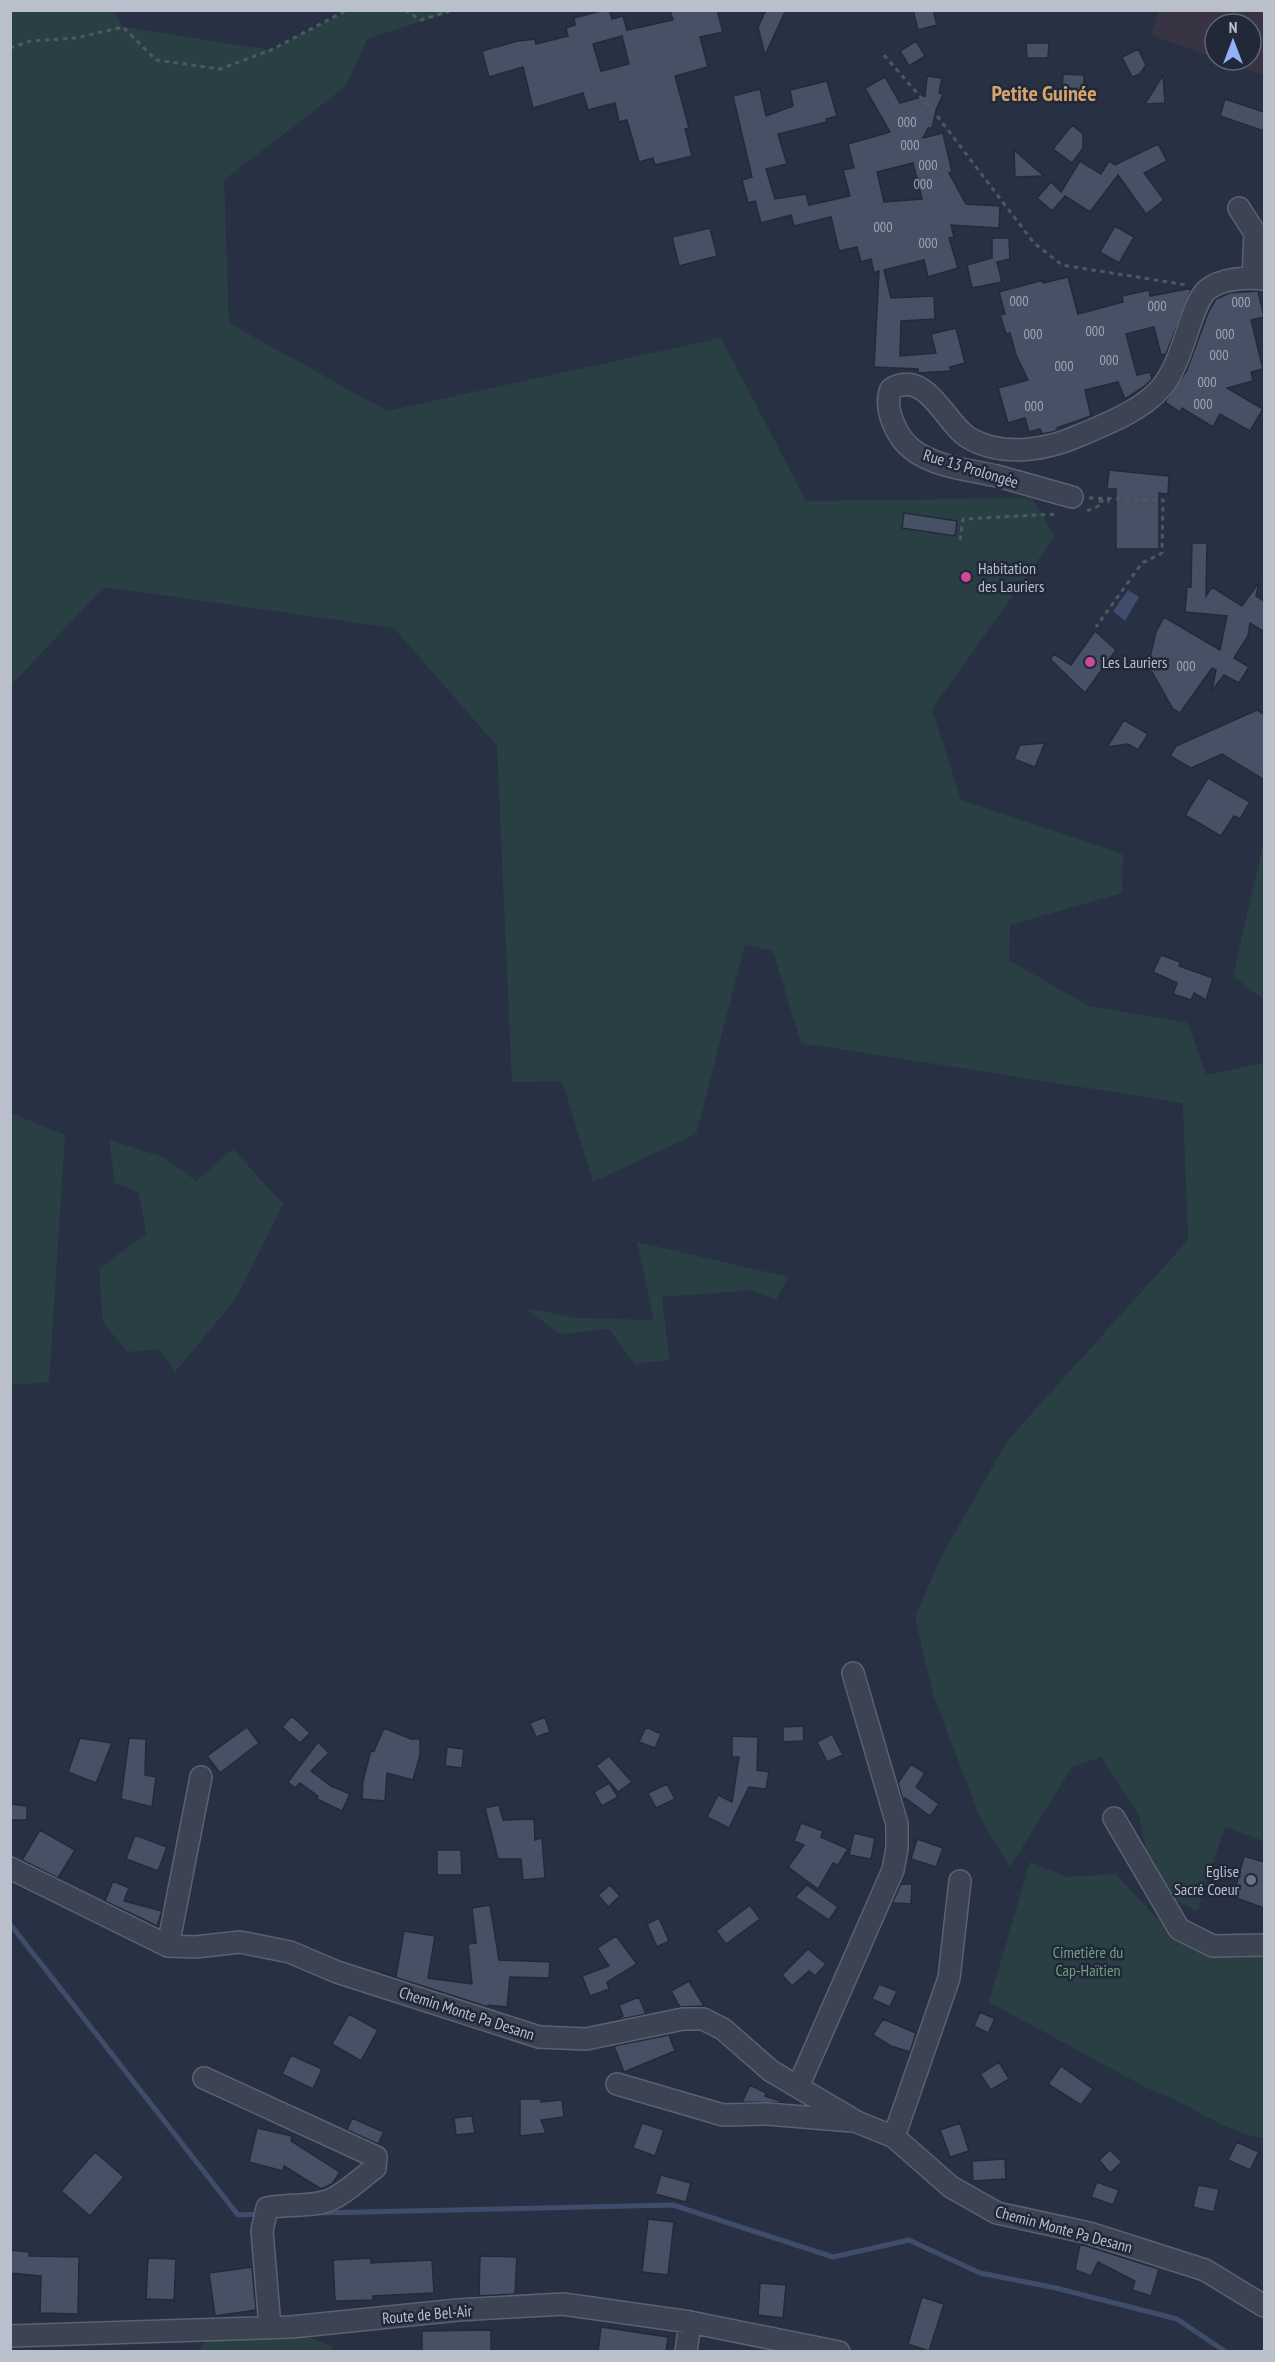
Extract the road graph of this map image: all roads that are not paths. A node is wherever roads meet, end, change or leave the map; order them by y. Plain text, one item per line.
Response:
1 (1239, 207) dead end
2 (1259, 278) edge
3 (1077, 505) road end
4 (853, 1673) dead end
5 (201, 1777) dead end
6 (1114, 1818) dead end
7 (10, 1868) edge
8 (960, 1881) dead end
9 (1264, 1945) edge
10 (168, 1946) junction
11 (204, 2078) dead end
12 (617, 2084) dead end
13 (798, 2087) junction
14 (857, 2122) junction
15 (894, 2137) junction
16 (1264, 2306) edge
17 (690, 2322) junction
18 (270, 2328) junction
19 (10, 2336) edge
20 (686, 2352) edge
21 (839, 2352) edge

1 - 2 street
2 - 3 street, Rue 13 Prolongée
4 - 13 street
5 - 10 street
6 - 9 street
7 - 10 street, Chemin Monte Pa Desann
8 - 15 street
10 - 13 street, Chemin Monte Pa Desann
11 - 18 street
12 - 14 street
13 - 14 street, Chemin Monte Pa Desann
14 - 15 street, Chemin Monte Pa Desann
15 - 16 street, Chemin Monte Pa Desann
17 - 18 street, Route de Bel-Air
17 - 20 street
17 - 21 street, Route de Bel-Air
18 - 19 street, Route de Bel-Air

